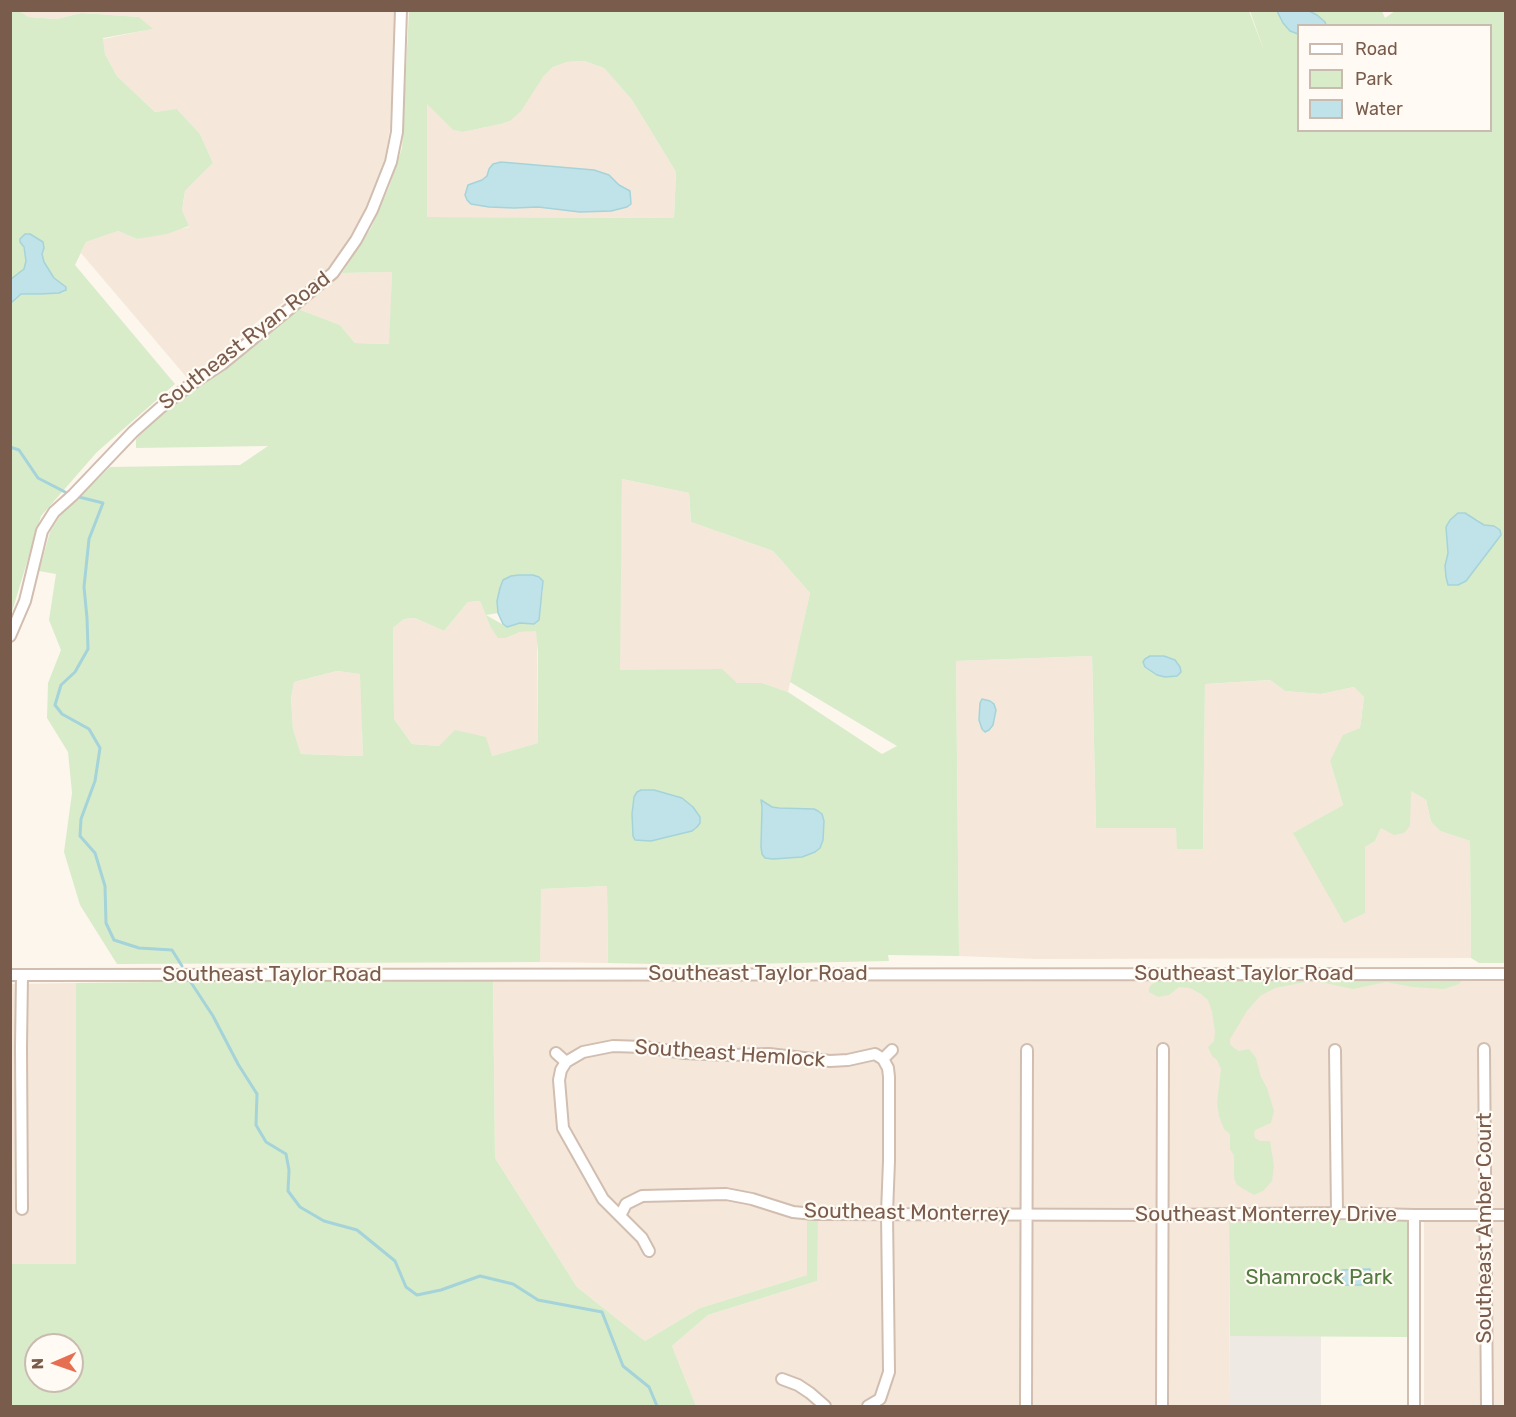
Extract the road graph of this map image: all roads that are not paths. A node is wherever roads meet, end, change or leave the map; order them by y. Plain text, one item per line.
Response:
1 (402, 10) edge
2 (10, 636) edge
3 (1506, 974) edge
4 (10, 975) edge
5 (22, 975) junction
6 (16, 1047) edge
7 (1163, 1049) dead end
8 (1484, 1049) dead end
9 (892, 1050) dead end
10 (1027, 1050) dead end
11 (1335, 1050) dead end
12 (556, 1053) dead end
13 (883, 1059) junction
14 (566, 1062) junction
15 (10, 1153) edge
16 (22, 1153) junction
17 (22, 1209) dead end
18 (1337, 1213) junction
19 (887, 1214) junction
20 (1027, 1215) junction
21 (1162, 1215) junction
22 (1414, 1215) junction
23 (1485, 1215) junction
24 (1506, 1215) edge
25 (620, 1216) junction
26 (649, 1251) dead end
27 (782, 1379) dead end
28 (874, 1405) edge
29 (825, 1407) edge
30 (1026, 1407) edge
31 (1162, 1407) edge
32 (1414, 1407) edge
33 (1487, 1407) edge

1 - 2 street, Southeast Ryan Road
3 - 5 street, Southeast Taylor Road
4 - 5 street, Southeast Taylor Road
5 - 6 street
6 - 16 street
7 - 21 street
8 - 23 street, Southeast Amber Court
9 - 13 street
10 - 20 street
11 - 18 street
12 - 14 street
13 - 14 street, Southeast Hemlock
13 - 19 street
14 - 25 street
15 - 16 street
16 - 17 street
18 - 21 street, Southeast Monterrey Drive
18 - 22 street, Southeast Monterrey Drive
19 - 20 street, Southeast Monterrey
19 - 25 street, Southeast Monterrey
19 - 28 street
20 - 21 street, Southeast Monterrey Drive
20 - 30 street
21 - 31 street
22 - 23 street, Southeast Monterrey Drive
22 - 32 street
23 - 24 street, Southeast Monterrey Drive
23 - 33 street, Southeast Amber Court
25 - 26 street
27 - 29 street

